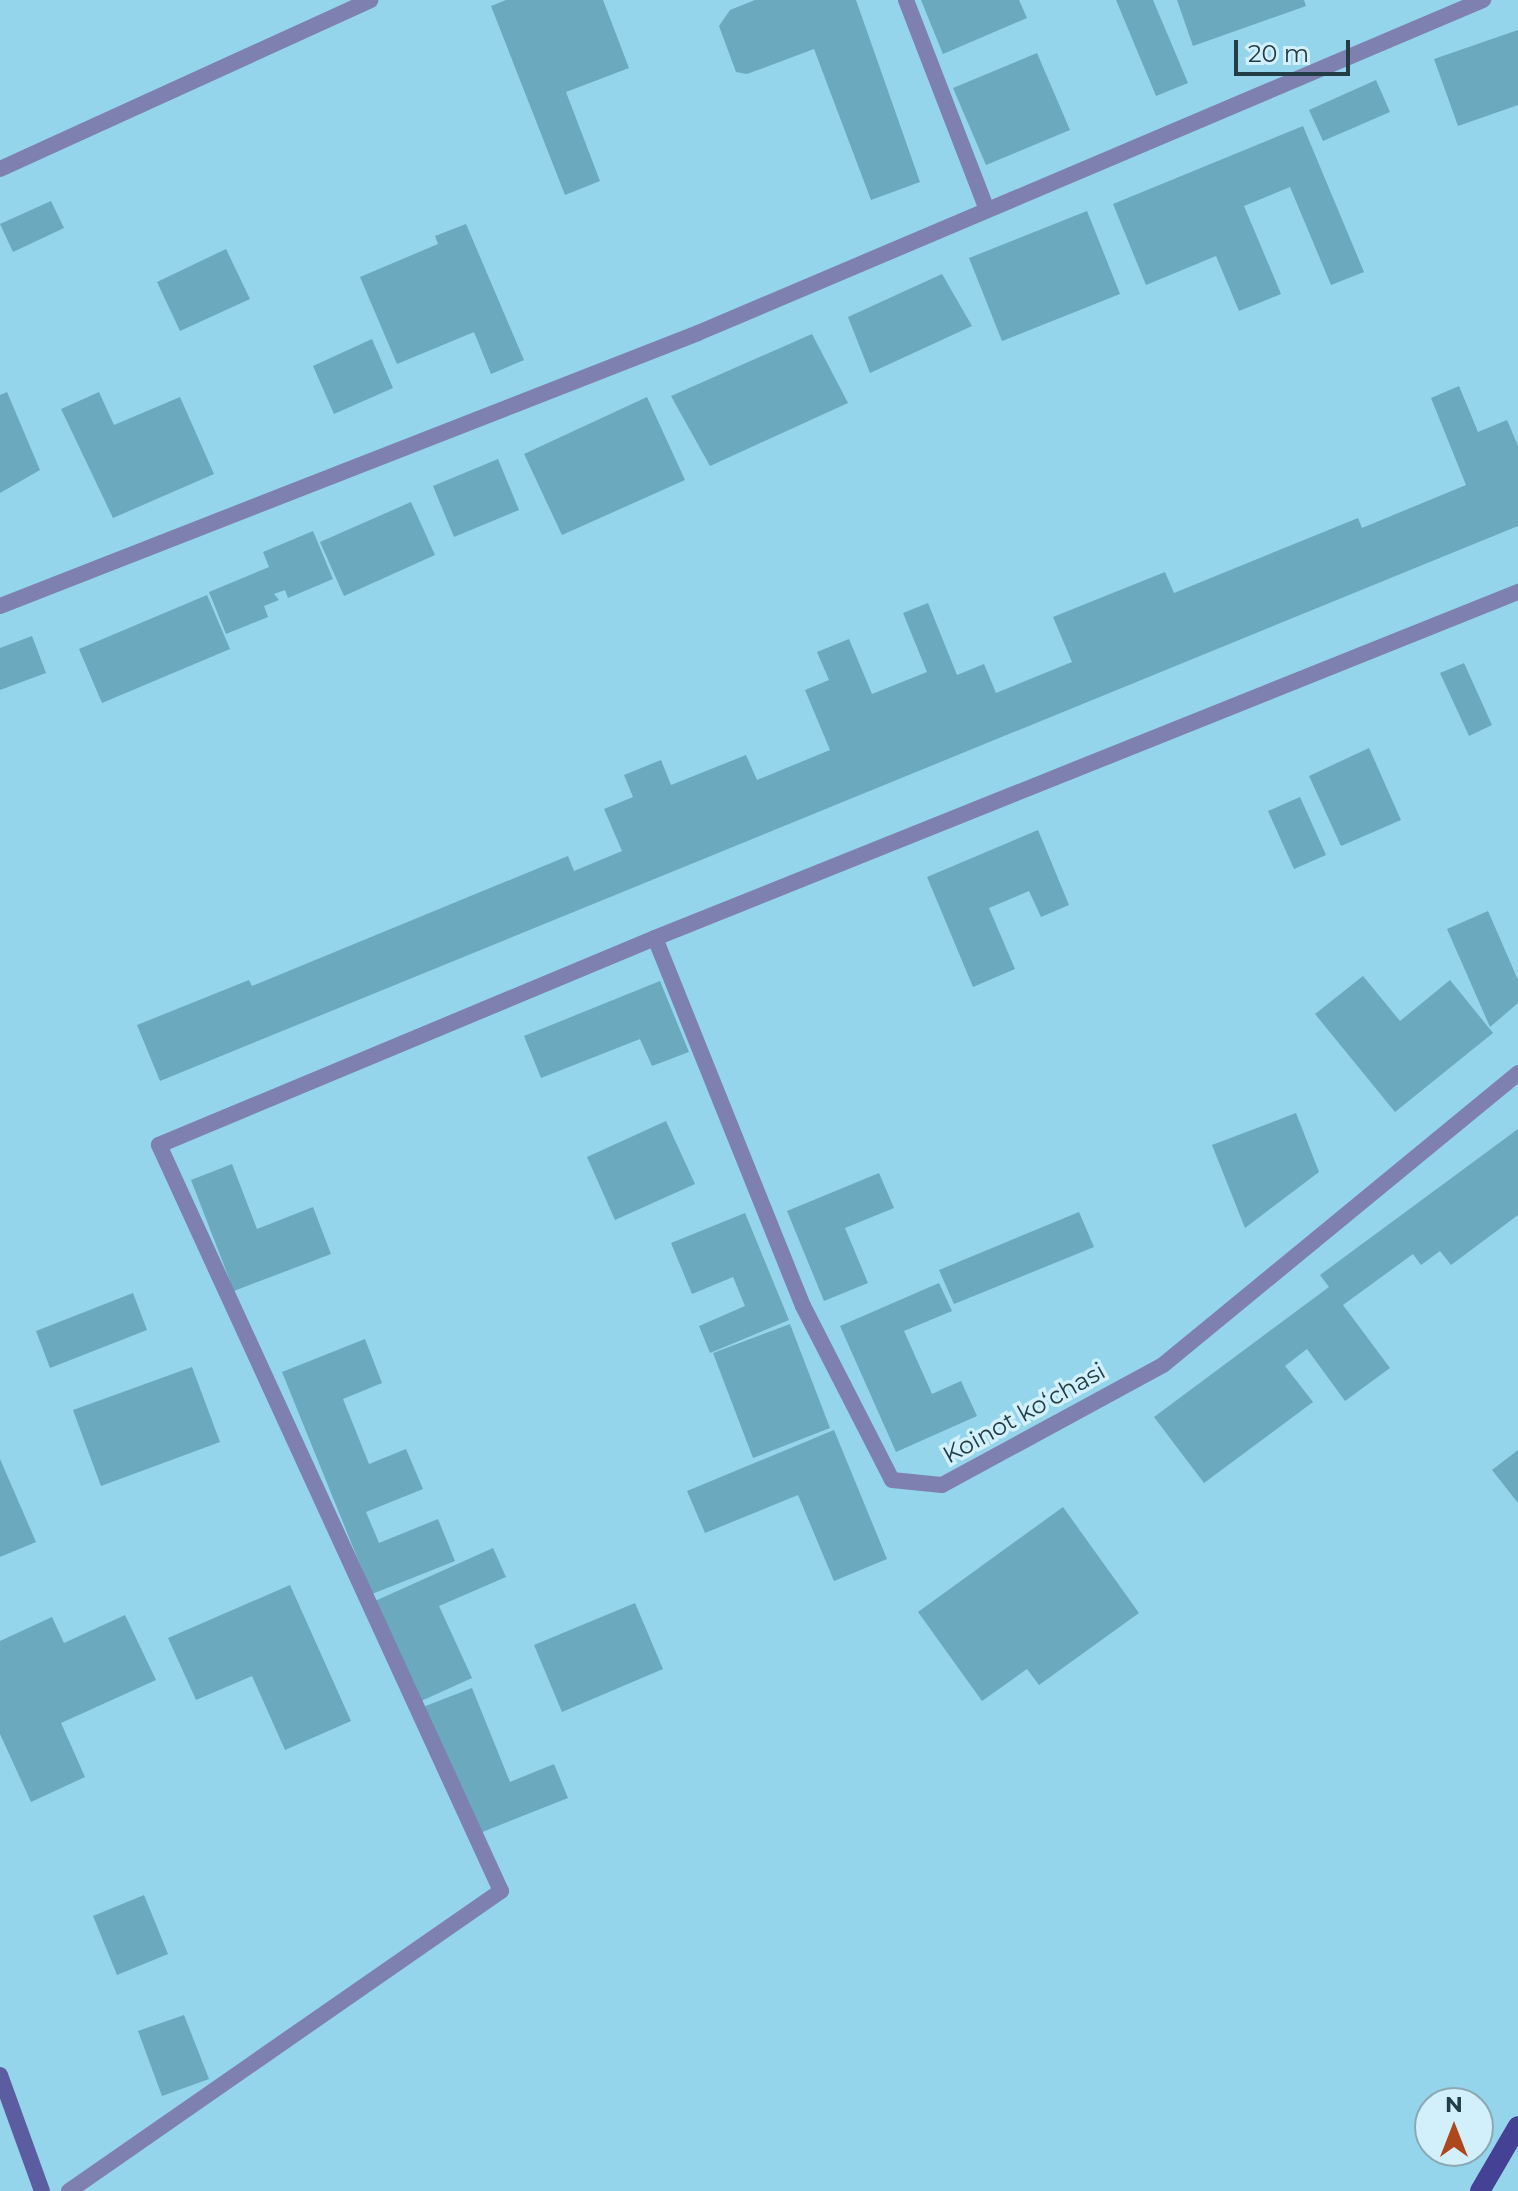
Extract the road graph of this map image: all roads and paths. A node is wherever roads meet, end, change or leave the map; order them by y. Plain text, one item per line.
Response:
1 (370, 0) edge
2 (906, 0) edge
3 (1483, 0) edge
4 (0, 169) edge
5 (987, 210) junction
6 (1518, 592) edge
7 (0, 606) edge
8 (655, 938) junction
9 (1518, 1073) edge
10 (0, 2075) edge
11 (1518, 2126) edge
12 (42, 2191) edge
13 (69, 2191) edge
14 (1480, 2191) edge

1 - 4 street
2 - 5 street
3 - 5 street
5 - 7 street
6 - 8 street
8 - 9 street, Koinot koʻchasi
8 - 13 street
10 - 12 main road
11 - 14 main road

